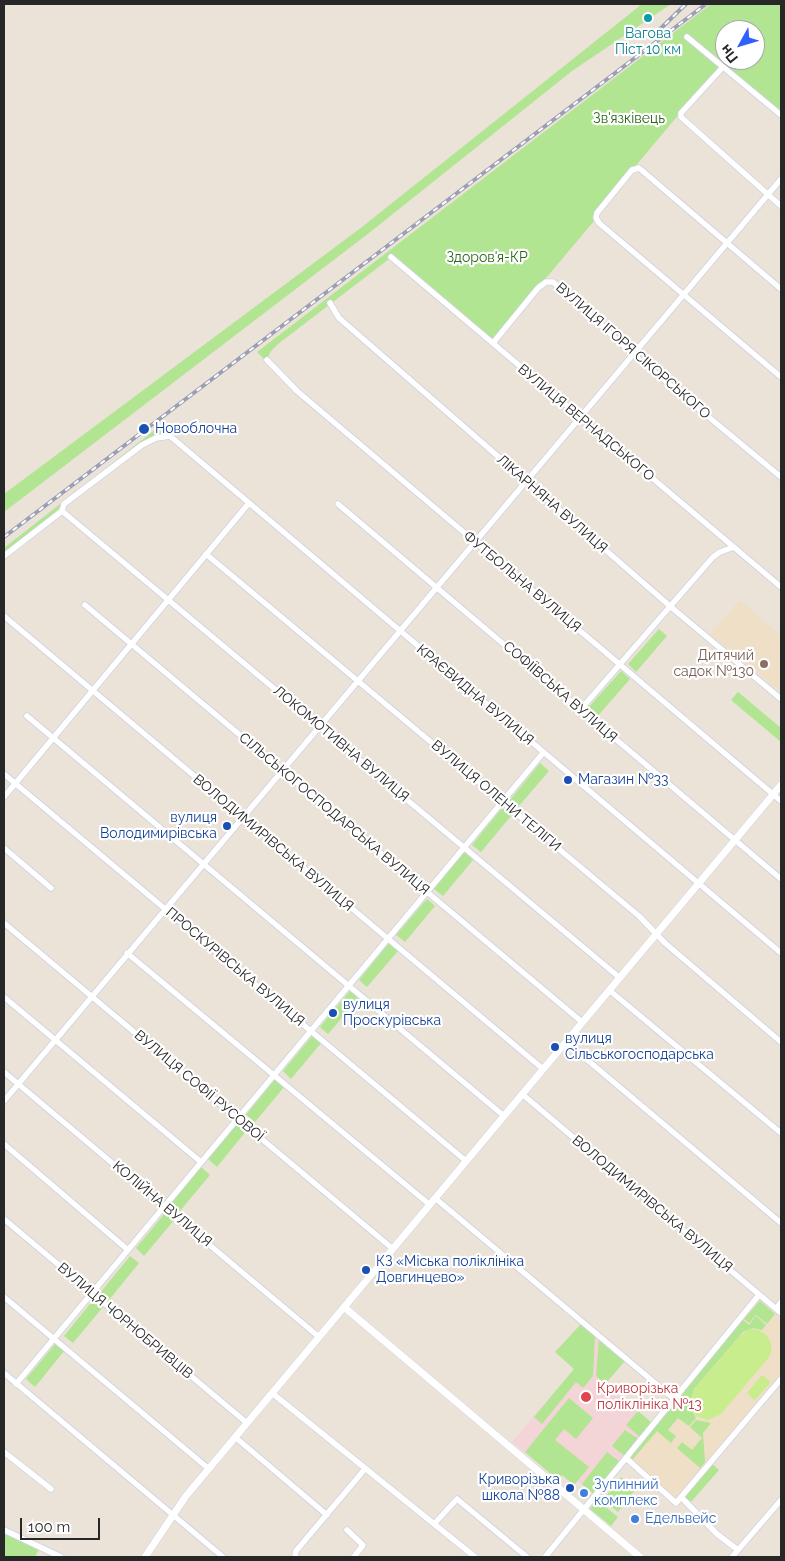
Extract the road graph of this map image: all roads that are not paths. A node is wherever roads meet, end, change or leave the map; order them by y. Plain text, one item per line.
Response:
1 (687, 37) dead end
2 (715, 60) edge
3 (720, 70) edge
4 (727, 70) edge
5 (781, 115) edge
6 (781, 179) edge
7 (768, 195) junction
8 (781, 206) edge
9 (727, 244) junction
10 (391, 257) dead end
11 (781, 289) edge
12 (684, 294) junction
13 (330, 303) dead end
14 (493, 343) junction
15 (634, 354) junction
16 (267, 360) dead end
17 (781, 377) edge
18 (580, 418) junction
19 (781, 477) edge
20 (525, 482) junction
21 (249, 502) junction
22 (338, 504) dead end
23 (62, 511) junction
24 (475, 542) junction
25 (734, 547) junction
26 (206, 554) junction
27 (4, 556) edge
28 (436, 587) junction
29 (781, 587) edge
30 (168, 600) junction
31 (85, 605) dead end
32 (670, 607) junction
33 (4, 616) edge
34 (399, 631) junction
35 (132, 644) junction
36 (620, 665) junction
37 (357, 681) junction
38 (92, 691) junction
39 (781, 699) edge
40 (582, 709) junction
41 (26, 716) dead end
42 (320, 727) junction
43 (53, 737) junction
44 (543, 753) junction
45 (283, 771) junction
46 (4, 774) edge
47 (15, 783) junction
48 (781, 785) edge
49 (773, 794) junction
50 (4, 797) edge
51 (503, 801) junction
52 (781, 801) edge
53 (243, 818) junction
54 (734, 840) junction
55 (464, 847) junction
56 (4, 848) edge
57 (203, 864) junction
58 (781, 879) edge
59 (699, 883) junction
60 (52, 888) dead end
61 (427, 892) junction
62 (165, 909) junction
63 (4, 923) edge
64 (657, 933) junction
65 (388, 939) junction
66 (127, 953) junction
67 (781, 953) edge
68 (620, 978) junction
69 (348, 986) junction
70 (610, 990) junction
71 (92, 996) junction
72 (4, 997) edge
73 (582, 1022) junction
74 (311, 1031) junction
75 (55, 1039) junction
76 (566, 1042) junction
77 (781, 1042) edge
78 (543, 1070) junction
79 (4, 1072) edge
80 (274, 1075) junction
81 (18, 1084) junction
82 (522, 1094) junction
83 (4, 1101) edge
84 (504, 1116) junction
85 (238, 1118) junction
86 (781, 1133) edge
87 (4, 1144) edge
88 (466, 1161) junction
89 (201, 1162) junction
90 (435, 1198) junction
91 (430, 1205) junction
92 (164, 1206) junction
93 (4, 1219) edge
94 (781, 1223) edge
95 (393, 1249) junction
96 (128, 1250) junction
97 (92, 1293) junction
98 (760, 1295) junction
99 (4, 1297) edge
100 (781, 1302) edge
101 (344, 1307) junction
102 (776, 1309) junction
103 (781, 1313) edge
104 (319, 1336) junction
105 (54, 1338) junction
106 (5, 1378) edge
107 (781, 1379) edge
108 (16, 1384) junction
109 (272, 1393) junction
110 (674, 1399) junction
111 (247, 1423) junction
112 (235, 1437) junction
113 (4, 1452) edge
114 (626, 1458) junction
115 (208, 1469) junction
116 (364, 1470) junction
117 (51, 1489) dead end
118 (681, 1498) junction
119 (781, 1500) edge
120 (585, 1510) junction
121 (172, 1515) junction
122 (327, 1515) junction
123 (434, 1524) junction
124 (4, 1530) edge
125 (347, 1530) dead end
126 (738, 1550) junction
127 (61, 1557) edge
128 (145, 1557) edge
129 (223, 1557) edge
130 (295, 1557) edge
131 (354, 1557) edge
132 (475, 1557) edge
133 (527, 1557) edge
134 (545, 1557) edge
135 (640, 1557) edge
136 (732, 1557) edge

1 - 2 street
3 - 7 street
4 - 5 street
6 - 7 street
7 - 8 street
7 - 9 street
9 - 11 street
9 - 12 street
9 - 12 street
10 - 14 street, ВУЛИЦЯ ВЕРНАДСЬКОГО
12 - 15 street
12 - 17 street
13 - 20 street, ЛІКАРНЯНА ВУЛИЦЯ
14 - 15 street, ВУЛИЦЯ ІГОРЯ СІКОРСЬКОГО
14 - 18 street, ВУЛИЦЯ ВЕРНАДСЬКОГО
15 - 18 street
15 - 19 street, ВУЛИЦЯ ІГОРЯ СІКОРСЬКОГО
16 - 24 street, ФУТБОЛЬНА ВУЛИЦЯ
18 - 20 street
18 - 25 street, ВУЛИЦЯ ВЕРНАДСЬКОГО
20 - 24 street
20 - 32 street, ЛІКАРНЯНА ВУЛИЦЯ
21 - 23 street, КРАЄВИДНА ВУЛИЦЯ
21 - 26 street
21 - 34 street, КРАЄВИДНА ВУЛИЦЯ
22 - 28 street, СОФІЇВСЬКА ВУЛИЦЯ
23 - 27 street
23 - 30 street, ЛОКОМОТИВНА ВУЛИЦЯ
24 - 28 street
24 - 36 street, ФУТБОЛЬНА ВУЛИЦЯ
25 - 29 street, ВУЛИЦЯ ВЕРНАДСЬКОГО
25 - 32 street
26 - 30 street
26 - 37 street, ВУЛИЦЯ ОЛЕНИ ТЕЛІГИ
28 - 34 street
28 - 40 street, СОФІЇВСЬКА ВУЛИЦЯ
30 - 35 street
30 - 42 street, ЛОКОМОТИВНА ВУЛИЦЯ
31 - 35 street, СІЛЬСЬКОГОСПОДАРСЬКА ВУЛИЦЯ
32 - 36 street
32 - 39 street, ЛІКАРНЯНА ВУЛИЦЯ
33 - 38 street, ВОЛОДИМИРІВСЬКА ВУЛИЦЯ
34 - 37 street
34 - 44 street, КРАЄВИДНА ВУЛИЦЯ
35 - 38 street
35 - 45 street, СІЛЬСЬКОГОСПОДАРСЬКА ВУЛИЦЯ
36 - 40 street
36 - 49 street, ФУТБОЛЬНА ВУЛИЦЯ
37 - 42 street
37 - 51 street, ВУЛИЦЯ ОЛЕНИ ТЕЛІГИ
38 - 43 street
38 - 53 street, ВОЛОДИМИРІВСЬКА ВУЛИЦЯ
40 - 54 street, СОФІЇВСЬКА ВУЛИЦЯ
41 - 43 street
42 - 45 street
42 - 55 street, ЛОКОМОТИВНА ВУЛИЦЯ
43 - 47 street
43 - 57 street
44 - 51 street
44 - 59 street, КРАЄВИДНА ВУЛИЦЯ
45 - 53 street
45 - 61 street, СІЛЬСЬКОГОСПОДАРСЬКА ВУЛИЦЯ
46 - 47 street, ПРОСКУРІВСЬКА ВУЛИЦЯ
47 - 50 street
47 - 62 street, ПРОСКУРІВСЬКА ВУЛИЦЯ
48 - 49 street
49 - 52 street, ФУТБОЛЬНА ВУЛИЦЯ
49 - 54 street
51 - 55 street
51 - 64 street, ВУЛИЦЯ ОЛЕНИ ТЕЛІГИ
53 - 57 street
53 - 65 street, ВОЛОДИМИРІВСЬКА ВУЛИЦЯ
54 - 58 street, СОФІЇВСЬКА ВУЛИЦЯ
54 - 59 street
55 - 61 street
55 - 68 street, ЛОКОМОТИВНА ВУЛИЦЯ
56 - 60 street
57 - 62 street
57 - 69 street
59 - 64 street
59 - 67 street, КРАЄВИДНА ВУЛИЦЯ
61 - 65 street
61 - 73 street, СІЛЬСЬКОГОСПОДАРСЬКА ВУЛИЦЯ
62 - 66 street
62 - 74 street, ПРОСКУРІВСЬКА ВУЛИЦЯ
63 - 71 street, ВУЛИЦЯ СОФІЇ РУСОВОЇ
64 - 68 street
64 - 77 street, ВУЛИЦЯ ОЛЕНИ ТЕЛІГИ
65 - 69 street
65 - 78 street, ВОЛОДИМИРІВСЬКА ВУЛИЦЯ
66 - 71 street
66 - 80 street
68 - 70 street
69 - 74 street
69 - 84 street
70 - 73 street
70 - 86 street
71 - 75 street
71 - 85 street, ВУЛИЦЯ СОФІЇ РУСОВОЇ
72 - 75 street
73 - 76 street
74 - 80 street
74 - 88 street, ПРОСКУРІВСЬКА ВУЛИЦЯ
75 - 81 street
75 - 89 street
76 - 78 street
76 - 94 street
78 - 82 street
79 - 81 street, КОЛІЙНА ВУЛИЦЯ
80 - 85 street
80 - 91 street
81 - 83 street
81 - 92 street, КОЛІЙНА ВУЛИЦЯ
82 - 84 street
82 - 98 street, ВОЛОДИМИРІВСЬКА ВУЛИЦЯ
84 - 88 street
85 - 89 street
85 - 95 street, ВУЛИЦЯ СОФІЇ РУСОВОЇ
87 - 96 street
88 - 90 street
89 - 92 street
90 - 91 street
90 - 110 street
91 - 95 street
92 - 96 street
92 - 104 street, КОЛІЙНА ВУЛИЦЯ
93 - 97 street, ВУЛИЦЯ ЧОРНОБРИВЦІВ
95 - 101 street
96 - 97 street
97 - 105 street
97 - 111 street, ВУЛИЦЯ ЧОРНОБРИВЦІВ
98 - 102 street, ВОЛОДИМИРІВСЬКА ВУЛИЦЯ
98 - 110 street
99 - 105 street
100 - 102 street
101 - 104 street
101 - 120 street
102 - 103 street, ВОЛОДИМИРІВСЬКА ВУЛИЦЯ
104 - 109 street
105 - 108 street
105 - 115 street
106 - 108 street
107 - 118 street
108 - 121 street
109 - 111 street
109 - 116 street
110 - 114 street
111 - 112 street
112 - 115 street
112 - 122 street
113 - 117 street
114 - 118 street
114 - 120 street
115 - 121 street
116 - 122 street
116 - 123 street
118 - 126 street
119 - 126 street
120 - 134 street
120 - 135 street
121 - 128 street
121 - 129 street
122 - 130 street
123 - 132 street
123 - 133 street
124 - 127 street
125 - 131 street
126 - 136 street

